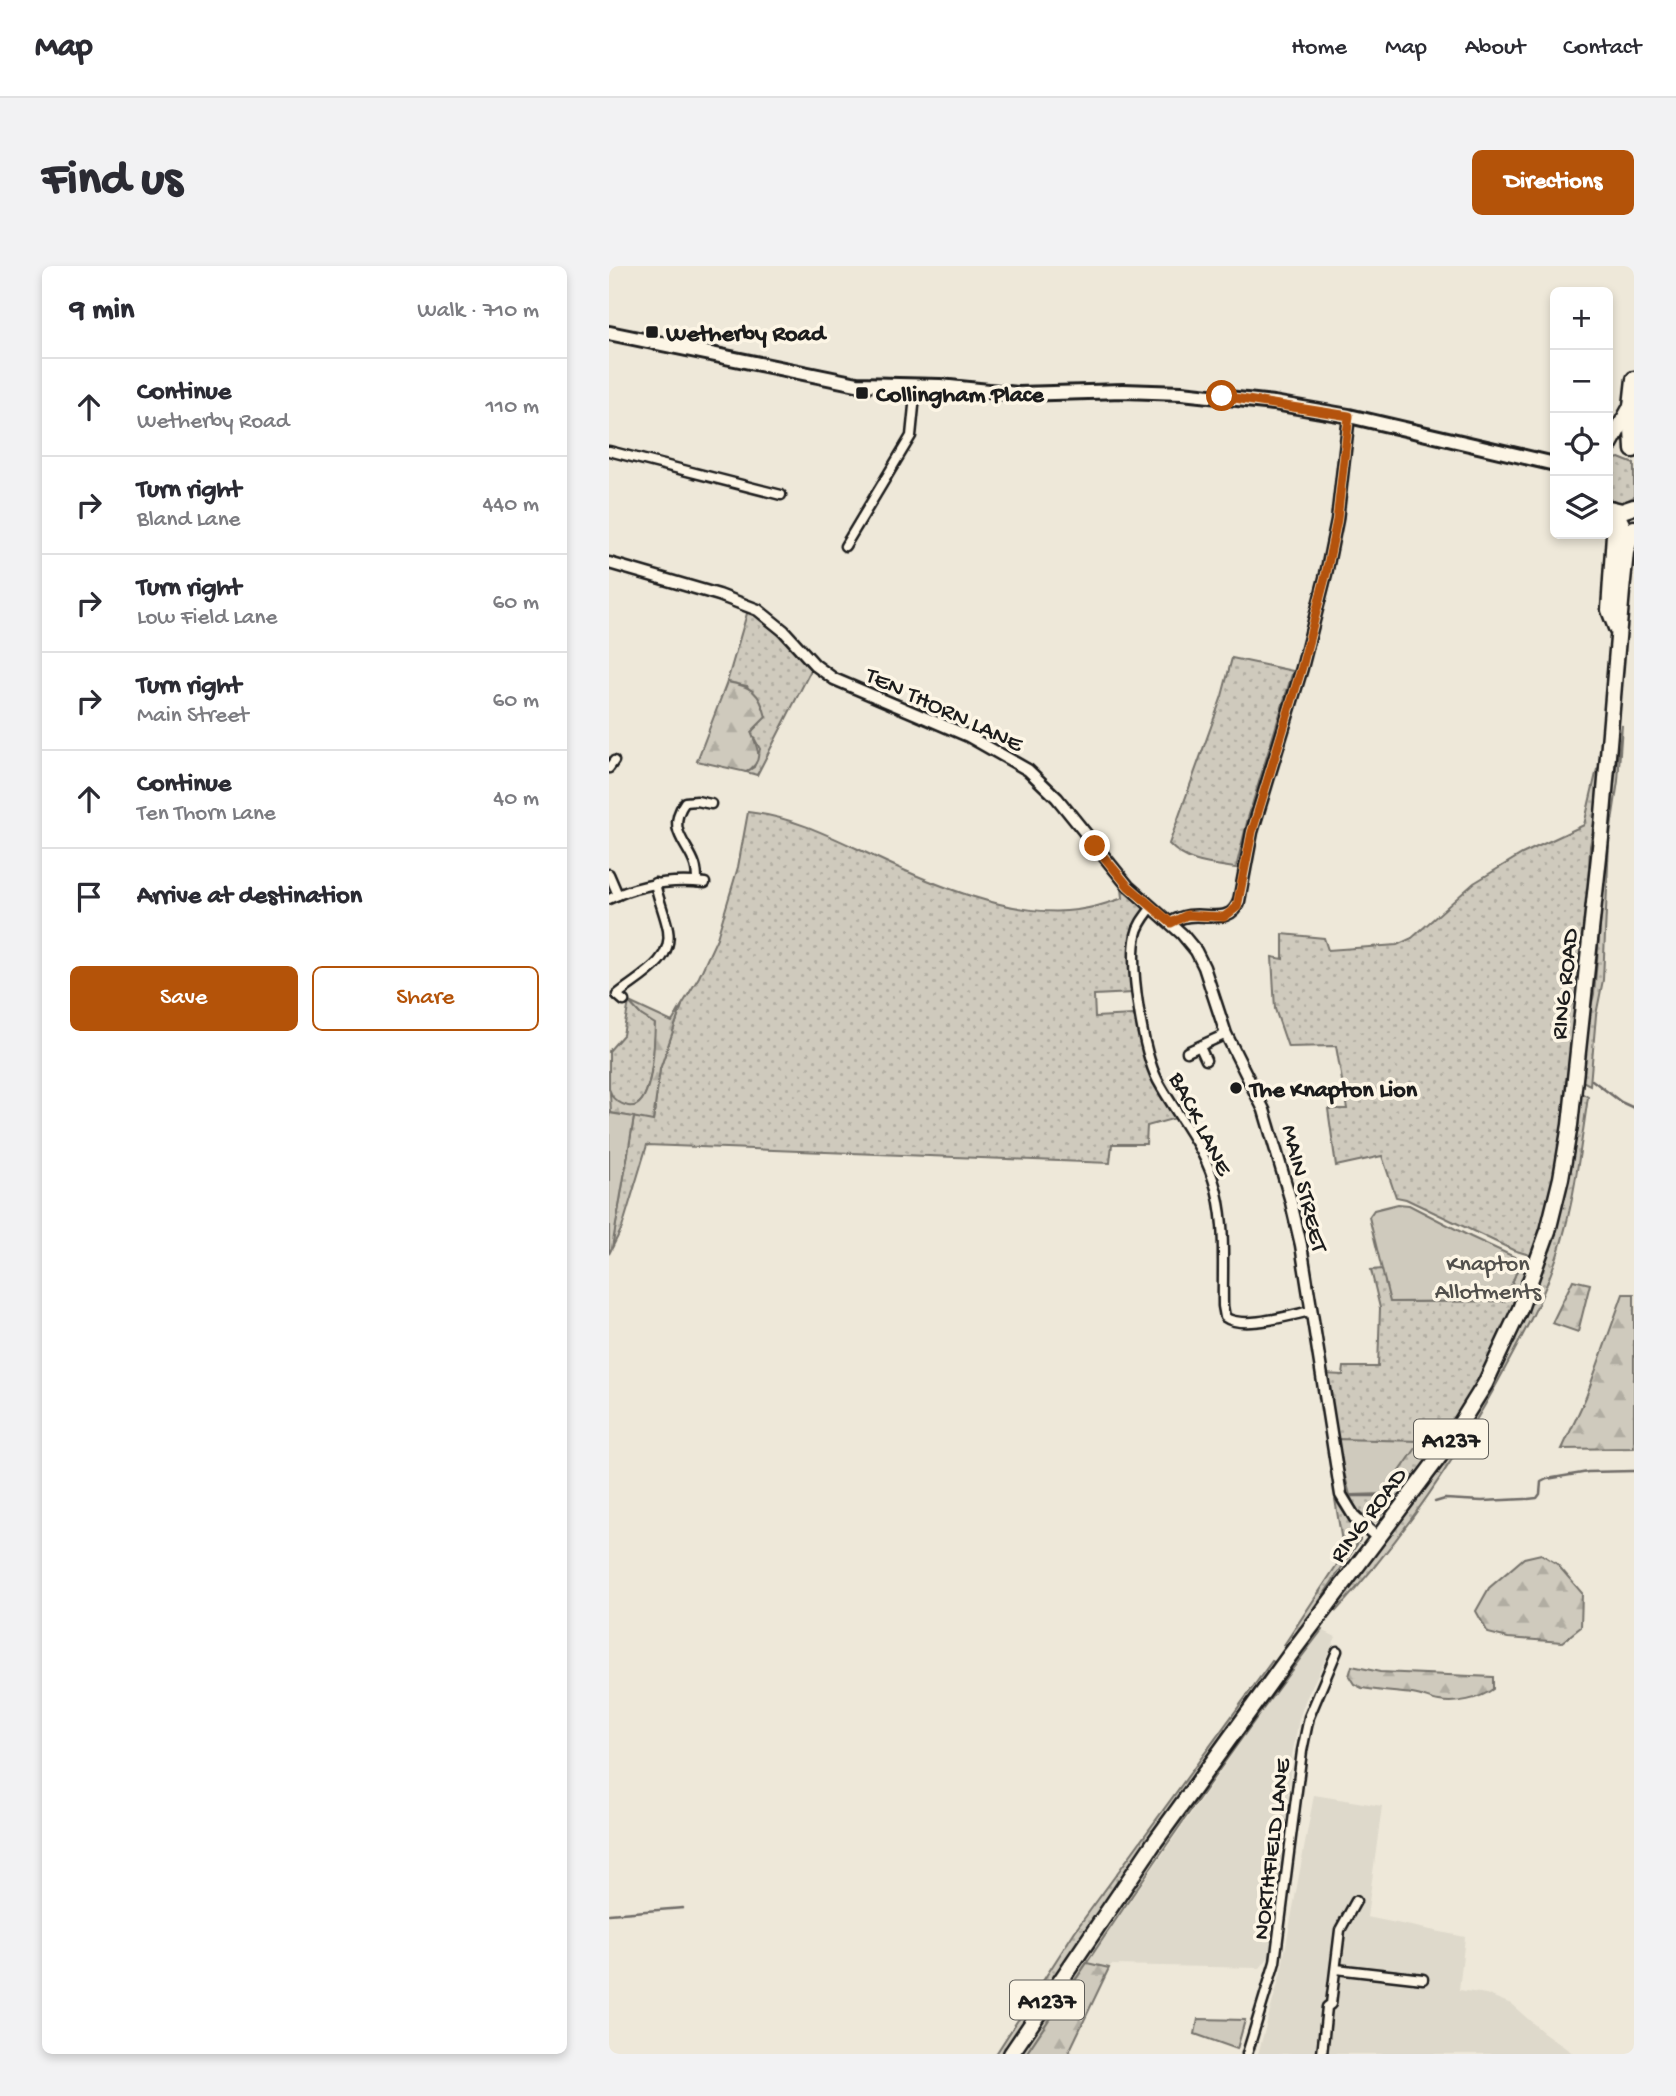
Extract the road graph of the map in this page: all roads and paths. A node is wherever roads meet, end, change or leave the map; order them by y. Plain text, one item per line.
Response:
1 (609, 333) edge
2 (1634, 379) edge
3 (916, 386) junction
4 (1631, 406) junction
5 (1349, 416) junction
6 (1613, 439) edge
7 (1613, 445) edge
8 (1633, 450) edge
9 (609, 452) edge
10 (1550, 463) edge
11 (781, 495) dead end
12 (1634, 508) edge
13 (1613, 512) edge
14 (1613, 515) edge
15 (1613, 528) edge
16 (1634, 528) edge
17 (845, 546) dead end
18 (1626, 552) junction
19 (609, 563) edge
20 (1618, 633) junction
21 (711, 804) dead end
22 (609, 874) edge
23 (1121, 878) joint
24 (655, 883) junction
25 (618, 895) junction
26 (609, 900) edge
27 (1152, 907) junction
28 (1171, 923) junction
29 (618, 996) dead end
30 (1226, 1034) junction
31 (1200, 1046) junction
32 (1187, 1052) dead end
33 (1206, 1060) dead end
34 (1311, 1311) junction
35 (1378, 1538) junction
36 (1337, 1651) dead end
37 (1356, 1901) dead end
38 (1336, 1969) junction
39 (1423, 1979) dead end
40 (1011, 2054) edge
41 (1247, 2054) edge
42 (1322, 2054) edge

1 - 3 main road
2 - 4 highway
3 - 5 main road
3 - 17 street
4 - 6 highway
4 - 8 highway
5 - 10 main road
5 - 28 street
7 - 8 highway
9 - 11 street
12 - 13 highway
14 - 18 highway, RING ROAD / A1237
15 - 20 highway
16 - 18 highway, RING ROAD / A1237
18 - 20 highway, RING ROAD / A1237
19 - 23 street, TEN THORN LANE
20 - 35 highway, RING ROAD / A1237
21 - 24 street
22 - 25 street
23 - 27 street, MAIN STREET
24 - 25 street
24 - 29 street
25 - 26 street
27 - 28 street, MAIN STREET
27 - 34 street, BACK LANE
28 - 30 street, MAIN STREET
30 - 31 street
30 - 34 street, MAIN STREET
31 - 32 street
31 - 33 street
34 - 35 street, MAIN STREET
35 - 40 highway, RING ROAD / A1237
36 - 41 street, NORTHFIELD LANE
37 - 38 street
38 - 39 street
38 - 42 street

